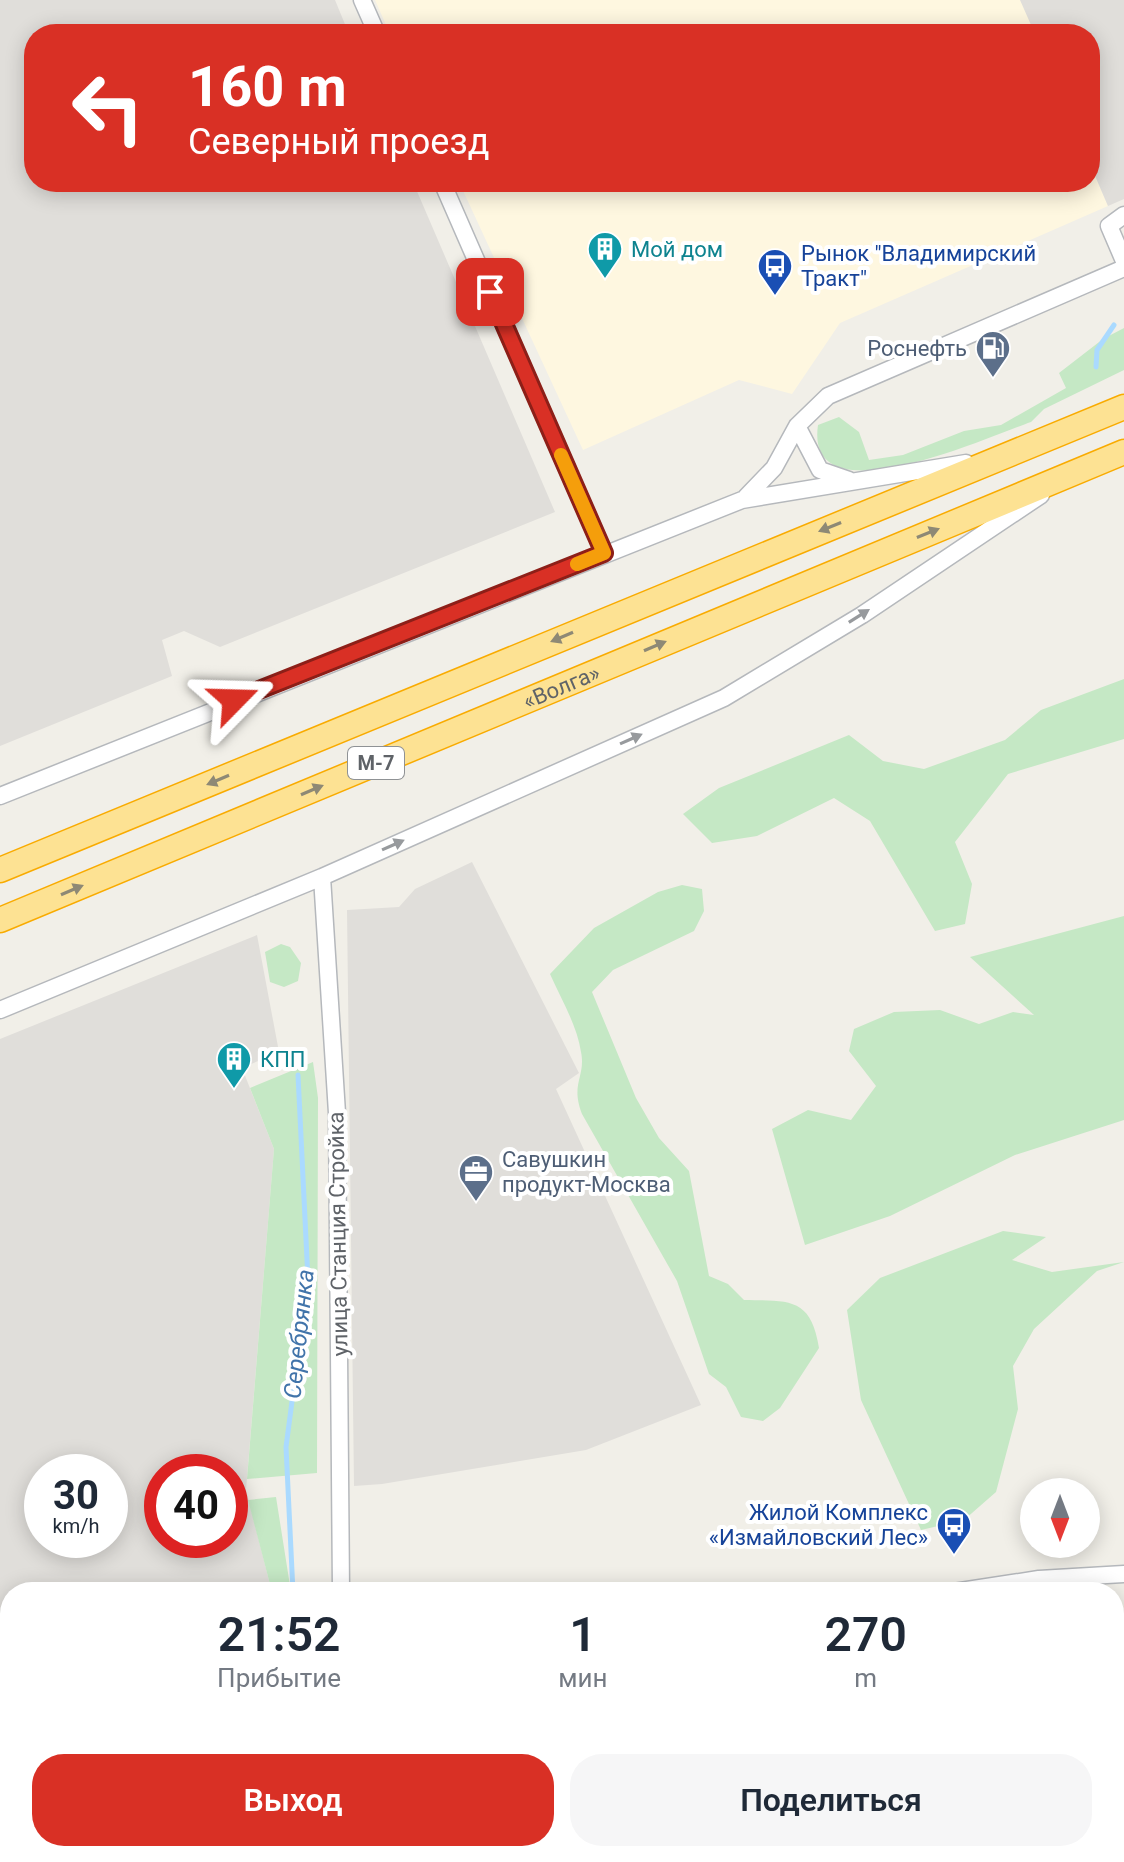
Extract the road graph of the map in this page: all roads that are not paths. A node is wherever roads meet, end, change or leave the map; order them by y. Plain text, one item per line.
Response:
1 (362, 0) edge
2 (373, 24) edge
3 (446, 192) edge
4 (1119, 223) edge
5 (1124, 261) edge
6 (1124, 268) edge
7 (1124, 392) edge
8 (1116, 410) edge
9 (797, 426) junction
10 (1124, 452) edge
11 (1006, 456) junction
12 (1075, 472) junction
13 (858, 482) junction
14 (742, 500) junction
15 (604, 553) junction
16 (0, 796) edge
17 (0, 870) edge
18 (322, 877) junction
19 (0, 920) edge
20 (0, 1010) edge
21 (1124, 1574) edge
22 (341, 1582) edge
23 (1019, 1582) edge

1 - 2 street
3 - 15 street
4 - 5 street
6 - 9 street
7 - 8 street
8 - 11 highway, «Волга» / М-7
9 - 13 street
9 - 14 street
10 - 12 highway, «Волга» / М-7
11 - 13 street
11 -> 17 highway, «Волга» / М-7
18 -> 12 street
19 -> 12 highway, «Волга» / М-7
13 - 14 street
14 - 15 street
15 - 16 street
18 - 20 street
18 - 22 street, улица Станция Стройка
21 - 23 street

